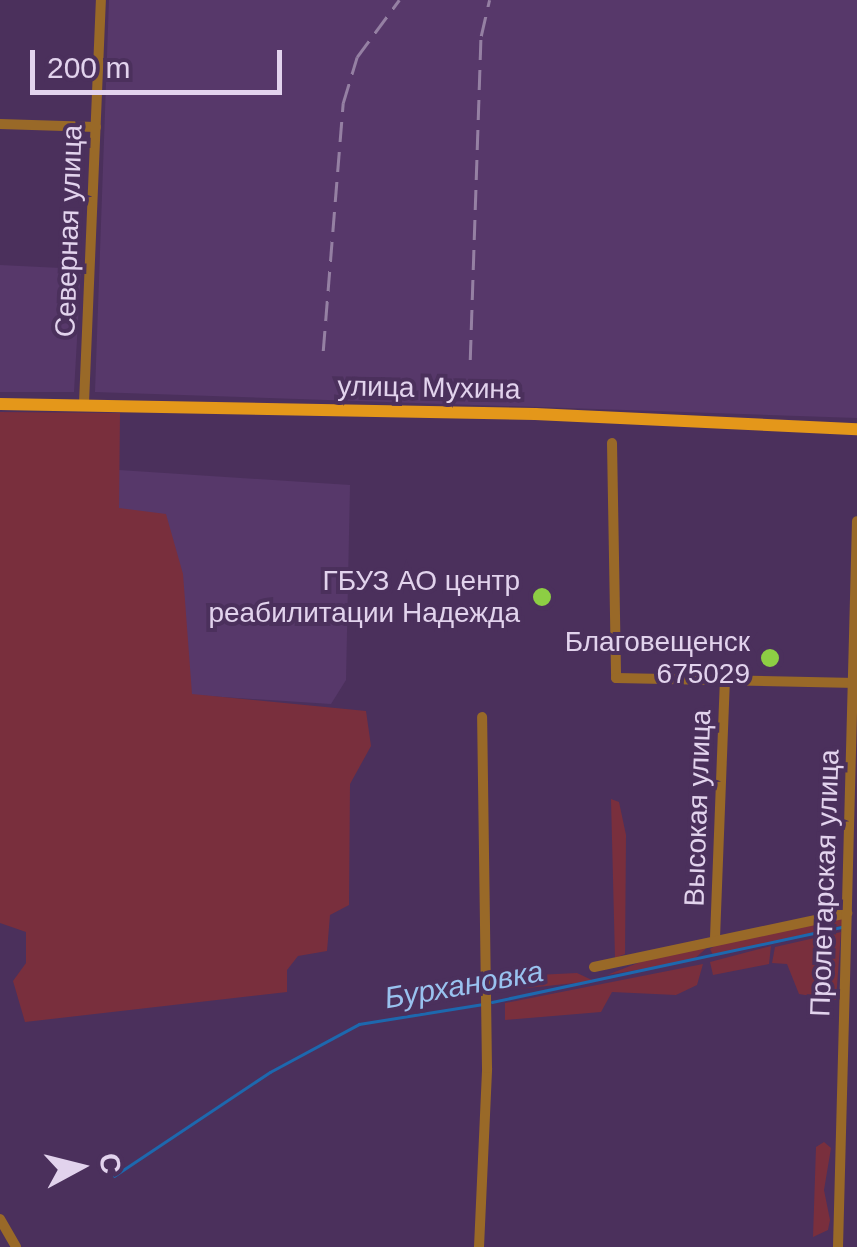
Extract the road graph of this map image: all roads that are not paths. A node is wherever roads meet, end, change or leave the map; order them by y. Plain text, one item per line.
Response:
1 (101, 0) edge
2 (0, 124) edge
3 (96, 127) junction
4 (0, 404) edge
5 (84, 404) junction
6 (857, 429) edge
7 (612, 442) dead end
8 (857, 521) edge
9 (725, 680) junction
10 (855, 683) edge
11 (482, 717) dead end
12 (846, 921) junction
13 (715, 938) junction
14 (594, 967) dead end
15 (0, 1220) edge
16 (16, 1247) edge
17 (479, 1247) edge
18 (838, 1247) edge

1 - 3 street, Северная улица
2 - 3 street
3 - 5 street, Северная улица
4 - 5 main road, улица Мухина
5 - 6 main road, улица Мухина
7 - 9 street
8 - 10 street, Пролетарская улица
9 - 10 street
9 - 13 street, Высокая улица
10 - 12 street, Пролетарская улица
11 - 17 street
12 - 13 street
12 - 18 street, Пролетарская улица
13 - 14 street
15 - 16 street

